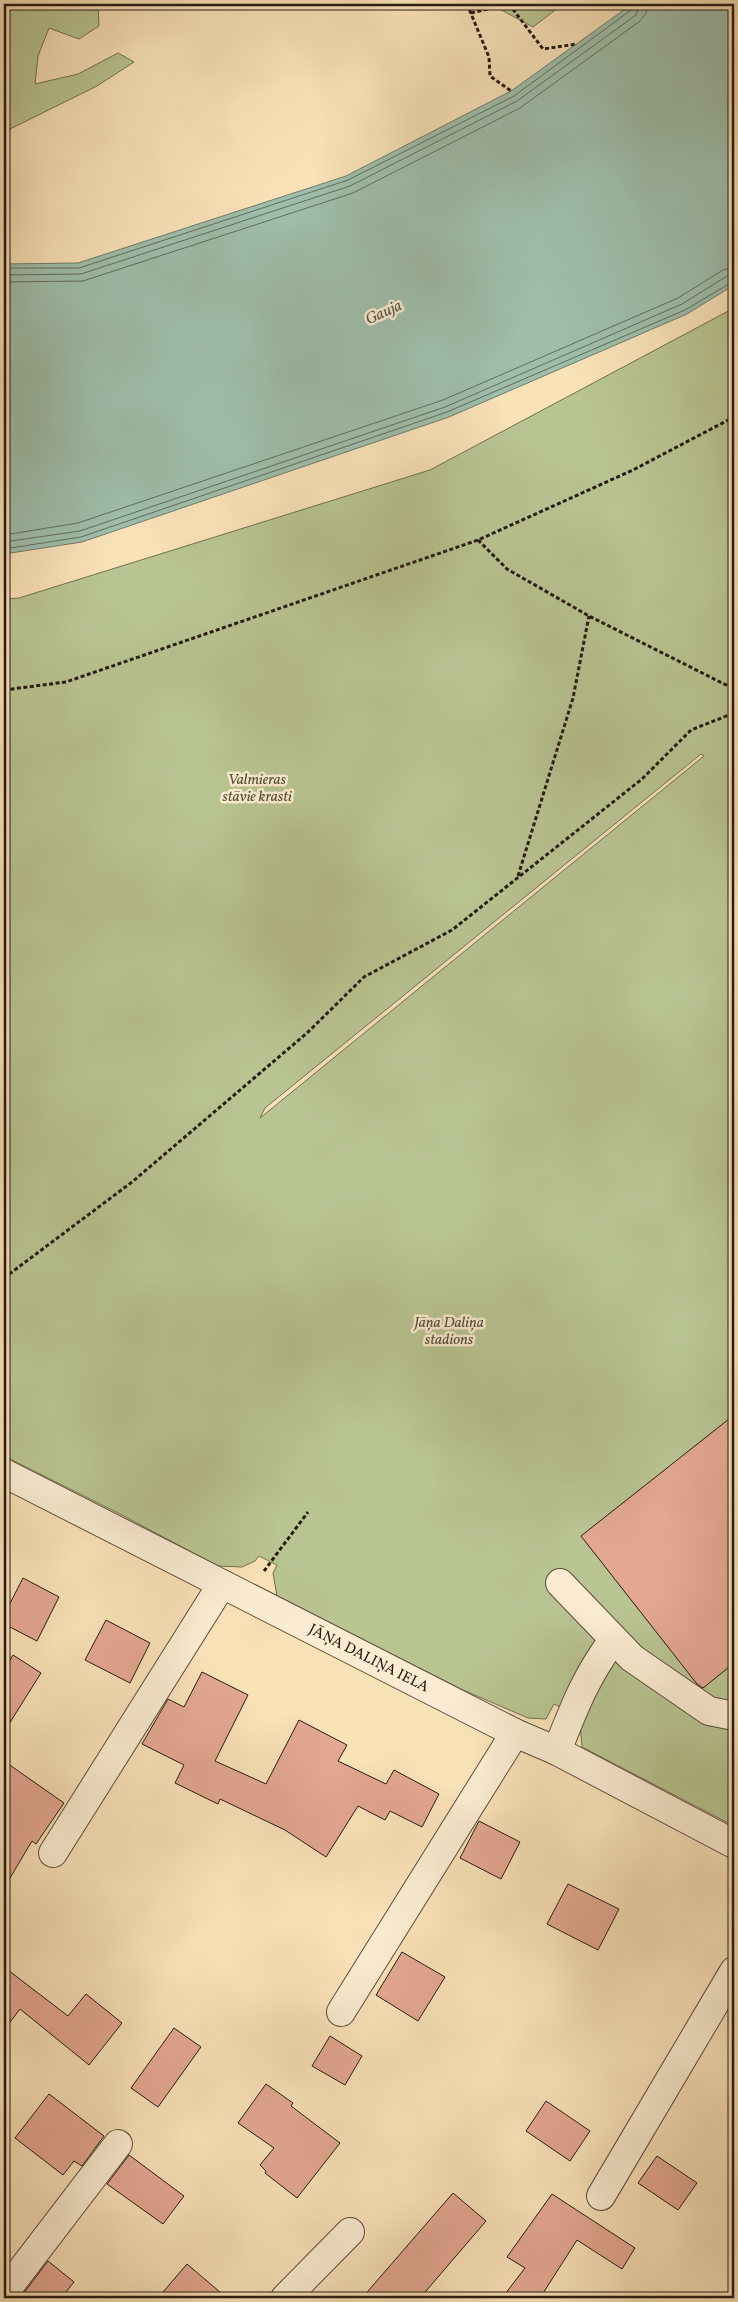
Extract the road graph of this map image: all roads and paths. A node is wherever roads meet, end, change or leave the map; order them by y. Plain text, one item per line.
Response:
1 (467, 4) edge
2 (471, 13) junction
3 (577, 44) dead end
4 (511, 91) dead end
5 (734, 417) edge
6 (478, 540) junction
7 (590, 616) junction
8 (734, 689) edge
9 (4, 690) edge
10 (734, 712) edge
11 (518, 877) junction
12 (4, 1278) edge
13 (8, 1481) edge
14 (308, 1512) dead end
15 (560, 1583) dead end
16 (222, 1584) junction
17 (248, 1597) junction
18 (613, 1640) junction
19 (734, 1716) edge
20 (515, 1733) junction
21 (557, 1751) junction
22 (734, 1844) edge
23 (53, 1853) dead end
24 (734, 1971) edge
25 (341, 2012) dead end
26 (118, 2144) dead end
27 (601, 2196) dead end
28 (350, 2232) dead end
29 (4, 2293) edge
30 (285, 2298) edge

1 - 2 path
2 - 3 path
2 - 4 path
5 - 6 path
6 - 7 path
6 - 9 path
7 - 8 path
7 - 11 path
10 - 11 path
11 - 12 path
13 - 16 street, JĀŅA DALIŅA IELA
14 - 17 path
15 - 18 street
16 - 17 street, JĀŅA DALIŅA IELA
16 - 23 street
17 - 20 street, JĀŅA DALIŅA IELA
18 - 19 street
18 - 21 street
20 - 21 street, JĀŅA DALIŅA IELA
20 - 25 street
21 - 22 street, JĀŅA DALIŅA IELA
24 - 27 street
26 - 29 street
28 - 30 street

